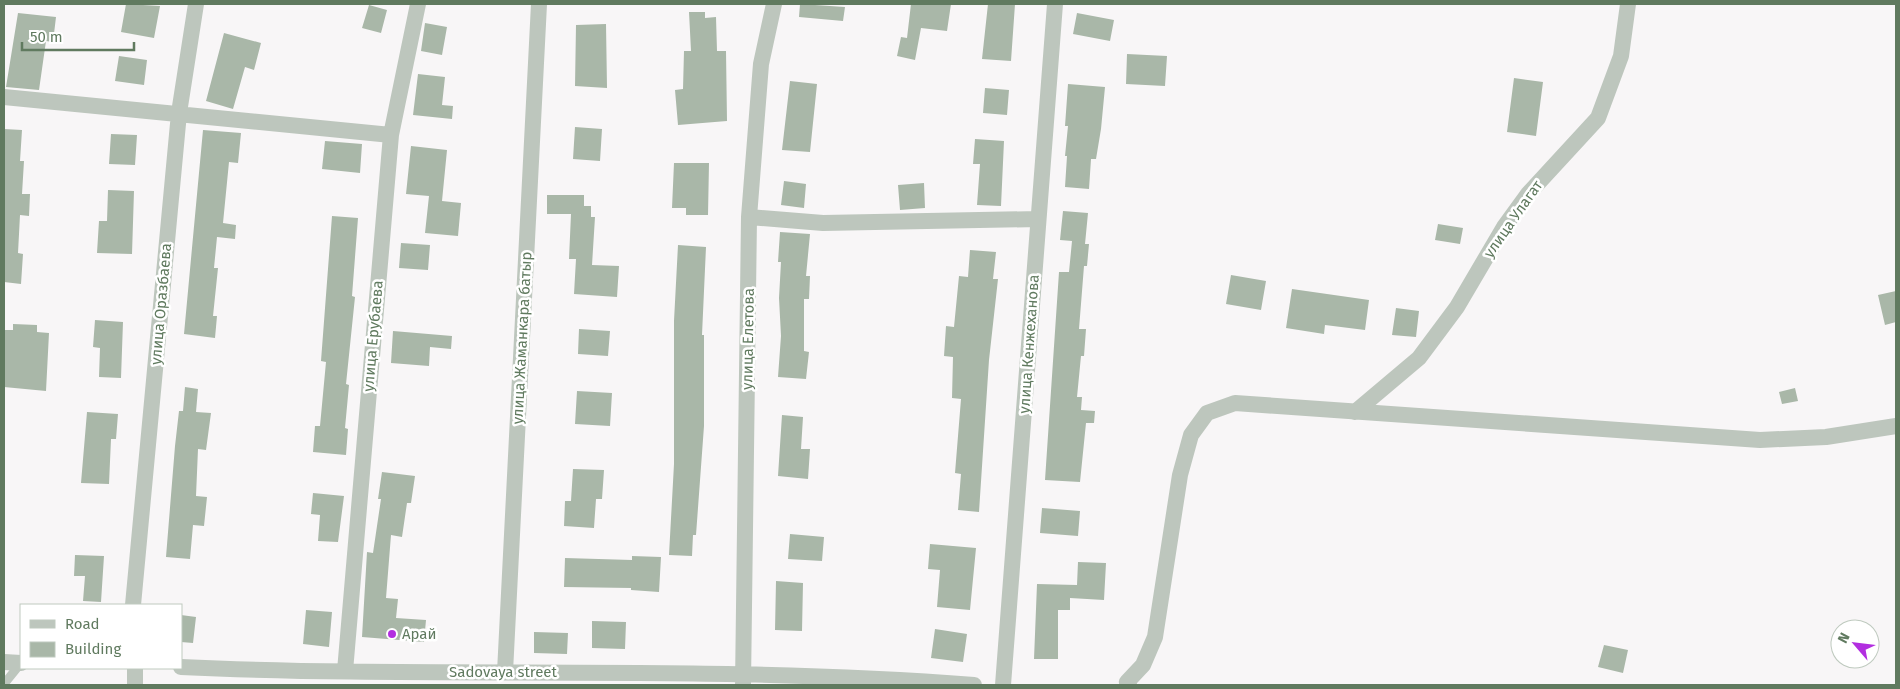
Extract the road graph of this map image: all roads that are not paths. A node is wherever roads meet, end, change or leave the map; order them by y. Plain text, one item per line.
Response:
1 (196, 4) edge
2 (418, 4) edge
3 (539, 4) edge
4 (774, 4) edge
5 (1055, 4) edge
6 (1628, 4) edge
7 (4, 97) edge
8 (179, 112) junction
9 (391, 135) junction
10 (749, 217) junction
11 (1038, 220) junction
12 (1355, 412) junction
13 (1896, 426) edge
14 (133, 604) edge
15 (4, 662) edge
16 (20, 663) edge
17 (20, 664) edge
18 (182, 667) edge
19 (135, 669) edge
20 (345, 671) junction
21 (505, 672) junction
22 (250, 678) edge
23 (412, 678) edge
24 (523, 678) edge
25 (743, 681) edge
26 (4, 684) edge
27 (1123, 684) edge
28 (136, 685) edge
29 (974, 685) edge
30 (1003, 685) edge

1 - 8 street, улица Оразбаева
2 - 9 street, улица Ерубаева
3 - 21 street, улица Жаманкара батыр
4 - 10 street, улица Елетова
5 - 11 street, улица Кенжеханова
6 - 12 street, улица Улагат
7 - 8 street
8 - 9 street
8 - 14 street, улица Оразбаева
9 - 20 street, улица Ерубаева
10 - 11 street
10 - 25 street, улица Елетова
11 - 30 street, улица Кенжеханова
12 - 13 street
12 - 27 street
15 - 16 street
17 - 26 lane
18 - 22 street, Sadovaya street
19 - 28 street
20 - 22 street, Sadovaya street
20 - 23 street, Sadovaya street
21 - 23 street, Sadovaya street
21 - 24 street, Sadovaya street
24 - 25 street, Sadovaya street
25 - 29 street, Sadovaya street

